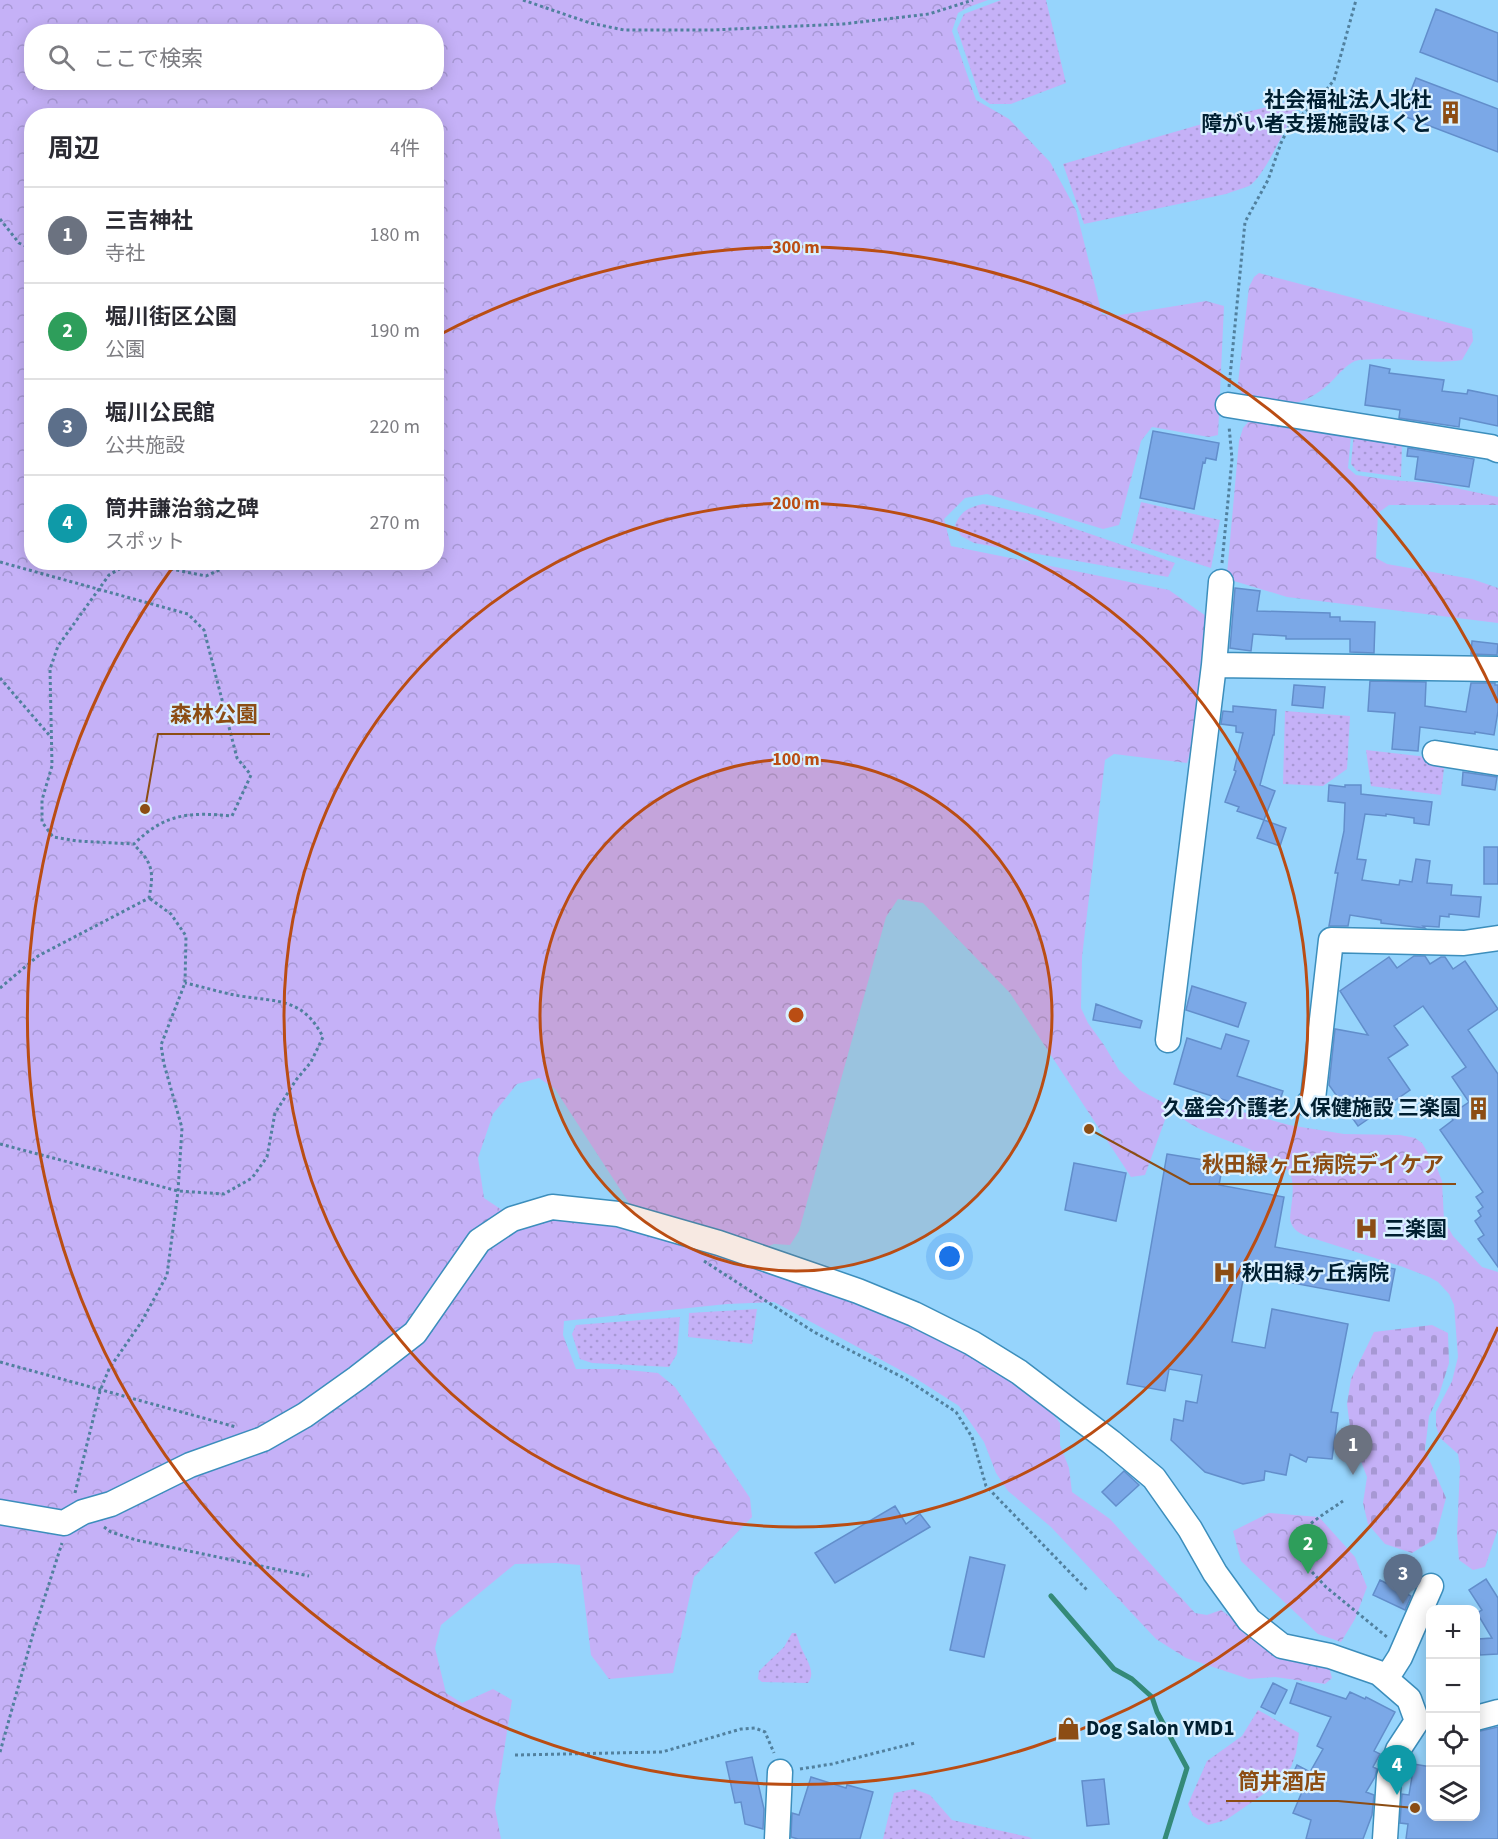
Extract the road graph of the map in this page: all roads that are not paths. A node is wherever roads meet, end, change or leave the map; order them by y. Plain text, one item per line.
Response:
1 (1228, 405) road end
2 (1498, 450) edge
3 (1221, 582) road end
4 (1214, 665) junction
5 (1498, 669) edge
6 (1435, 753) dead end
7 (1498, 763) edge
8 (1498, 938) edge
9 (1167, 1040) dead end
10 (1308, 1104) dead end
11 (0, 1512) edge
12 (1431, 1586) dead end
13 (1386, 1679) junction
14 (1498, 1712) edge
15 (1480, 1717) edge
16 (1424, 1721) edge
17 (780, 1772) road end
18 (777, 1839) edge
19 (1385, 1839) edge

1 - 2 street
3 - 4 street
4 - 5 street
4 - 9 street
6 - 7 street
8 - 10 street
11 - 13 street
12 - 13 street
13 - 16 street
14 - 15 street
16 - 19 street
17 - 18 street

